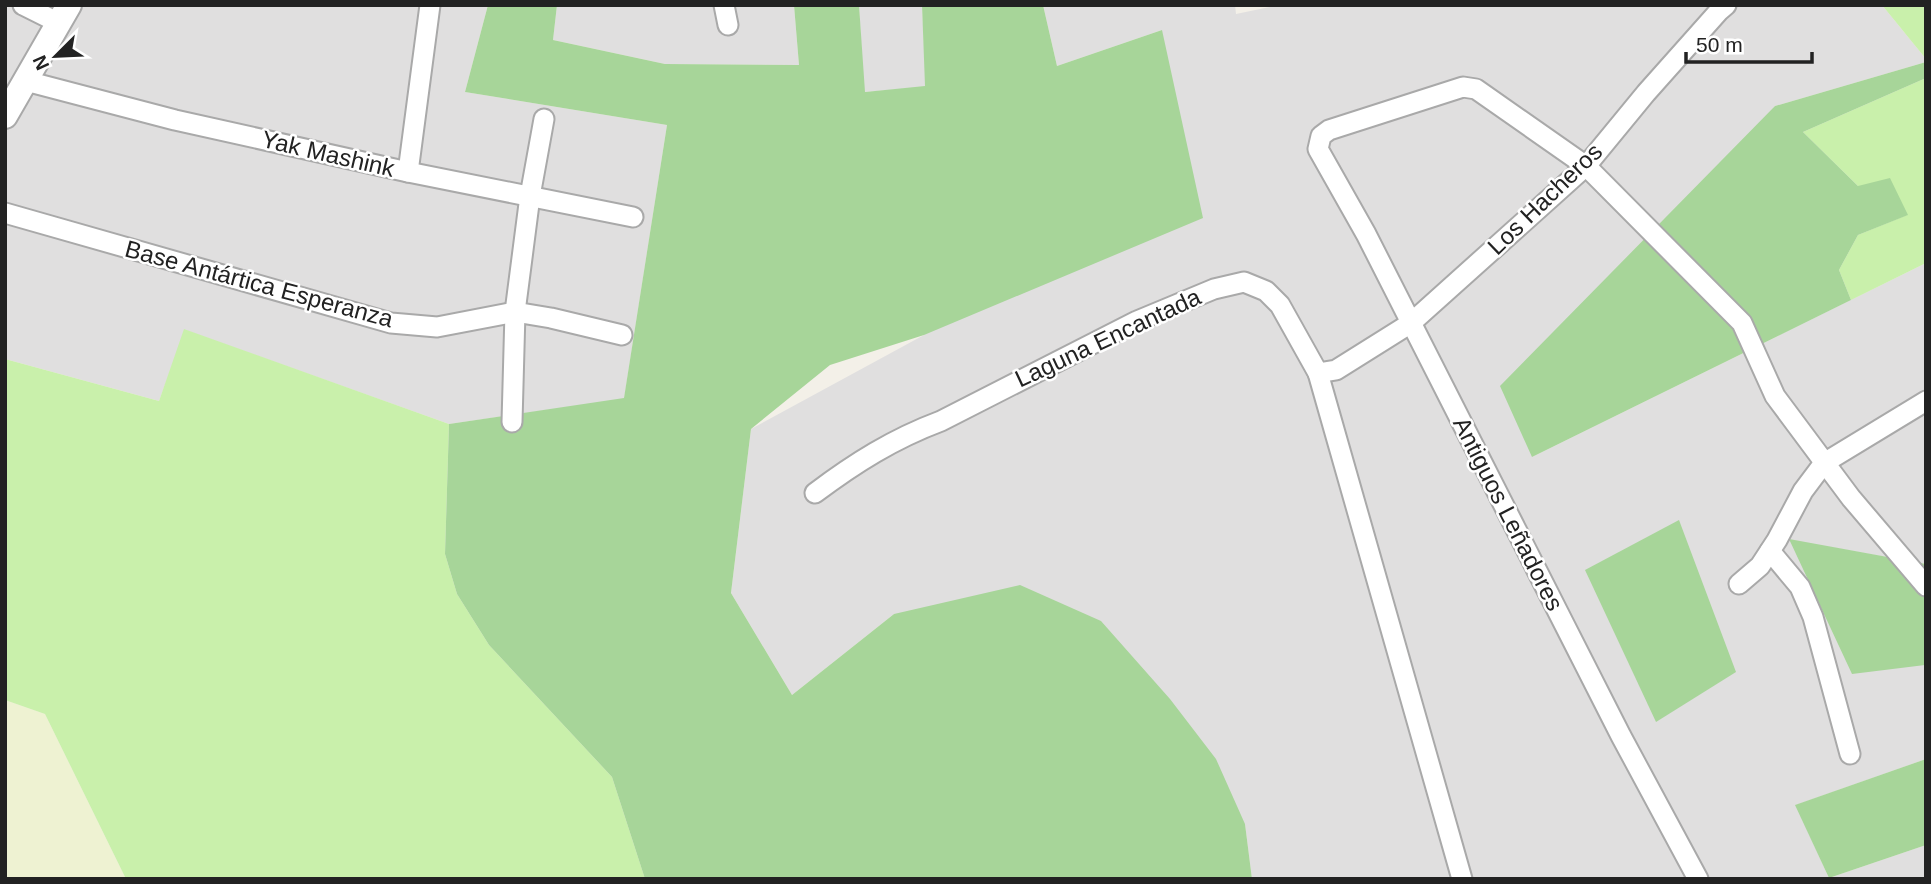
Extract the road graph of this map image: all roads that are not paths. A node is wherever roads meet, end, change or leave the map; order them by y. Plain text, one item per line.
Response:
1 (23, 5) edge
2 (430, 5) edge
3 (724, 5) edge
4 (1726, 5) edge
5 (64, 14) edge
6 (728, 25) dead end
7 (26, 81) junction
8 (5, 116) edge
9 (544, 119) dead end
10 (1586, 166) junction
11 (408, 172) junction
12 (530, 196) junction
13 (5, 213) edge
14 (633, 217) dead end
15 (515, 312) junction
16 (1411, 323) junction
17 (622, 335) dead end
18 (1318, 373) junction
19 (1926, 401) edge
20 (512, 422) dead end
21 (1824, 463) junction
22 (815, 493) dead end
23 (1770, 551) junction
24 (1739, 584) dead end
25 (1926, 586) edge
26 (1850, 754) dead end
27 (1462, 879) edge
28 (1698, 879) edge

1 - 5 street
2 - 11 street
3 - 6 street
4 - 10 street, Los Hacheros
5 - 7 street
7 - 8 street
7 - 11 street, Yak Mashink
9 - 12 street
10 - 16 street, Los Hacheros
10 - 16 street, Antiguos Leñadores
10 - 21 street
11 - 12 street, Yak Mashink
12 - 14 street, Yak Mashink
12 - 15 street
13 - 15 street, Base Antártica Esperanza
15 - 17 street
15 - 20 street
16 - 18 street
16 - 28 street, Antiguos Leñadores
18 - 22 street, Laguna Encantada
18 - 27 street, Laguna Encantada
19 - 21 street
21 - 23 street
21 - 25 street
23 - 24 street
23 - 26 street

